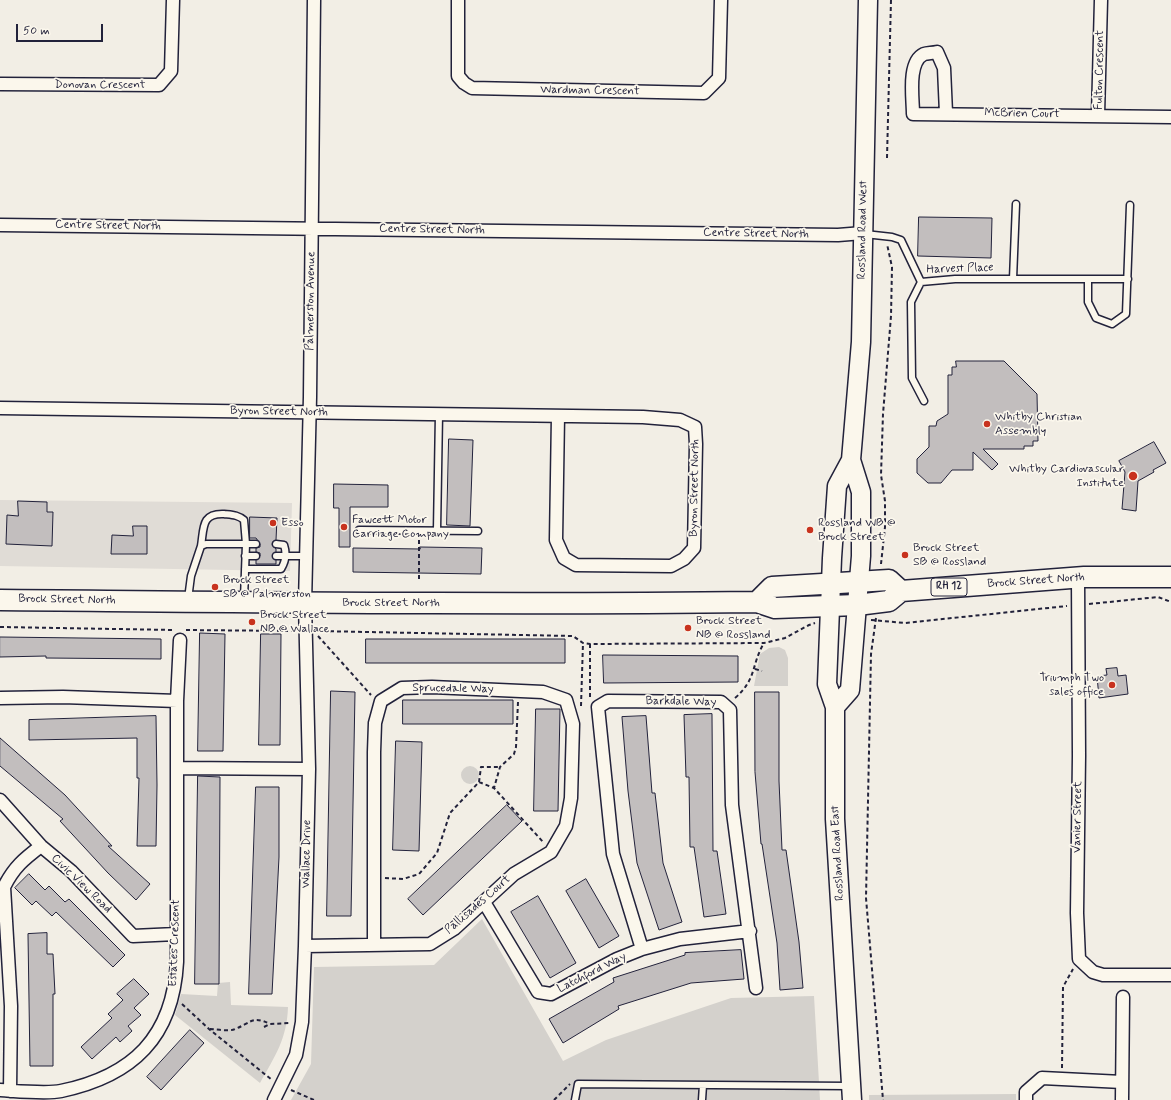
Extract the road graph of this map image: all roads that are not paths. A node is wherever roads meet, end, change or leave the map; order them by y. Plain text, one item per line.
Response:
1 (173, 0) edge
2 (314, 0) edge
3 (458, 0) edge
4 (721, 0) edge
5 (868, 0) edge
6 (1101, 0) edge
7 (0, 84) edge
8 (946, 113) junction
9 (1098, 115) junction
10 (1171, 118) edge
11 (1016, 204) dead end
12 (1130, 205) dead end
13 (0, 224) edge
14 (312, 228) junction
15 (863, 233) junction
16 (1013, 279) junction
17 (1128, 279) junction
18 (1088, 280) junction
19 (921, 282) junction
20 (924, 401) dead end
21 (0, 408) edge
22 (310, 412) junction
23 (439, 414) junction
24 (558, 416) junction
25 (852, 460) junction
26 (359, 530) dead end
27 (437, 530) junction
28 (478, 531) dead end
29 (246, 544) junction
30 (256, 544) dead end
31 (276, 544) dead end
32 (201, 546) junction
33 (246, 556) junction
34 (256, 556) dead end
35 (276, 556) dead end
36 (286, 556) junction
37 (307, 556) junction
38 (245, 569) junction
39 (1171, 577) edge
40 (1078, 578) junction
41 (831, 582) junction
42 (859, 582) junction
43 (901, 591) junction
44 (0, 600) edge
45 (187, 602) junction
46 (757, 602) junction
47 (244, 603) junction
48 (305, 603) junction
49 (830, 613) junction
50 (857, 613) junction
51 (180, 640) dead end
52 (0, 698) edge
53 (177, 701) junction
54 (835, 707) junction
55 (178, 768) junction
56 (309, 769) junction
57 (0, 800) edge
58 (41, 846) junction
59 (551, 852) joint
60 (484, 902) junction
61 (750, 930) junction
62 (176, 934) junction
63 (374, 945) junction
64 (305, 946) junction
65 (642, 949) junction
66 (1171, 975) edge
67 (756, 988) dead end
68 (1123, 997) dead end
69 (1122, 1082) junction
70 (703, 1085) junction
71 (5, 1090) edge
72 (851, 1093) edge
73 (60, 1096) edge
74 (274, 1100) edge
75 (575, 1100) edge
76 (702, 1100) edge
77 (1026, 1100) edge
78 (1122, 1100) edge

1 - 7 street, Donovan Crescent
2 - 14 street, Palmerston Avenue
3 - 4 street, Wardman Crescent
5 - 15 main road, Rossland Road West
6 - 9 street, Fulton Crescent
8 - 8 street, McBrien Court
8 - 9 street, McBrien Court
9 - 10 street, Fulton Crescent
11 - 16 lane
12 - 17 lane
13 - 14 street, Centre Street North
14 - 15 street, Centre Street North
14 - 22 street, Palmerston Avenue
15 - 19 lane, Harvest Place
15 - 25 main road, Rossland Road West
16 - 18 lane, Harvest Place
16 - 19 lane, Harvest Place
17 - 18 lane, Harvest Place
17 - 18 lane
19 - 20 lane
21 - 22 street, Byron Street North
22 - 23 street, Byron Street North
22 - 37 street, Palmerston Avenue
23 - 24 street, Byron Street North
23 - 27 lane
24 - 24 street, Byron Street North
25 - 41 main road, Rossland Road West
25 - 42 main road, Rossland Road West
26 - 27 lane
27 - 28 lane
29 - 30 lane
29 - 32 lane
29 - 32 lane
29 - 33 lane
31 - 36 lane
32 - 45 lane
33 - 34 lane
33 - 38 lane
35 - 36 lane
36 - 37 lane
36 - 38 lane
37 - 48 street, Palmerston Avenue
38 - 47 lane
39 - 40 main road, Brock Street North / RH 12
40 - 43 main road, Brock Street North / RH 12
40 - 66 street, Vanier Street
41 - 42 main road
41 - 46 main road
41 - 49 main road, Rossland Road West
42 - 43 main road
42 - 50 main road, Rossland Road West
43 - 50 main road, Brock Street North / RH 12
44 - 45 main road, Brock Street North
45 - 47 main road, Brock Street North
46 - 48 main road, Brock Street North
46 - 49 main road, Brock Street North
47 - 48 main road, Brock Street North
48 - 56 street, Wallace Drive
49 - 50 main road, Brock Street North / RH 12
49 - 54 main road, Rossland Road East
50 - 54 main road
51 - 53 street, Estates Crescent
52 - 53 street
53 - 55 street, Estates Crescent
54 - 72 main road, Rossland Road East
55 - 56 street
55 - 62 street, Estates Crescent
56 - 64 street, Wallace Drive
57 - 58 street, Civic View Road
58 - 62 street, Civic View Road
58 - 71 street
59 - 60 street, Pallisades Court
59 - 63 street, Sprucedale Way
60 - 63 street, Pallisades Court
60 - 65 street, Latchford Way
61 - 65 street, Latchford Way
61 - 65 street, Barkdale Way
61 - 67 street, Barkdale Way
62 - 73 street, Estates Crescent
63 - 64 street, Pallisades Court
64 - 74 street, Wallace Drive
68 - 69 street
69 - 77 street
69 - 78 street
70 - 72 lane
70 - 75 lane
70 - 76 lane
71 - 73 street, Estates Crescent

